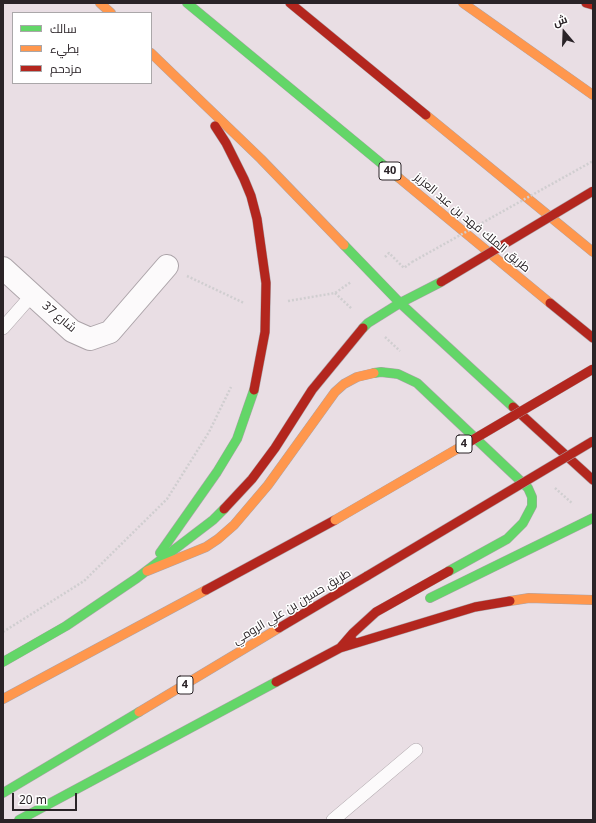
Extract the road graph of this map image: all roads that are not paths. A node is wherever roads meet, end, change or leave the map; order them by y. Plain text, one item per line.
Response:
1 (100, 3) edge
2 (187, 3) edge
3 (290, 3) edge
4 (463, 3) edge
5 (586, 3) edge
6 (593, 5) edge
7 (110, 12) edge
8 (152, 53) edge
9 (161, 62) junction
10 (593, 95) edge
11 (593, 191) edge
12 (593, 252) edge
13 (167, 266) road end
14 (3, 268) edge
15 (32, 294) junction
16 (400, 303) junction
17 (3, 328) edge
18 (593, 338) edge
19 (593, 369) edge
20 (593, 441) edge
21 (593, 480) edge
22 (593, 518) edge
23 (147, 571) junction
24 (593, 600) edge
25 (421, 603) dead end
26 (381, 626) dead end
27 (340, 648) junction
28 (3, 662) edge
29 (3, 699) edge
30 (416, 750) dead end
31 (3, 793) edge
32 (19, 820) edge
33 (333, 820) edge

1 - 7 highway
2 - 18 highway, طريق الملك فهد بن عبد العزيز / 40
3 - 12 highway
4 - 10 highway
5 - 6 highway
8 - 9 highway
9 - 16 highway
9 - 23 highway
11 - 16 highway, bridge
13 - 15 street, شارع 37
14 - 15 street, شارع 37
15 - 17 lane
16 - 21 highway
16 - 23 highway
19 - 29 highway, 4, bridge
20 - 31 highway, طريق حسين بن علي الرومي / 4, bridge
22 - 25 highway
23 - 27 highway
23 - 28 highway
24 - 27 highway
26 - 27 highway
27 - 32 highway
30 - 33 lane

